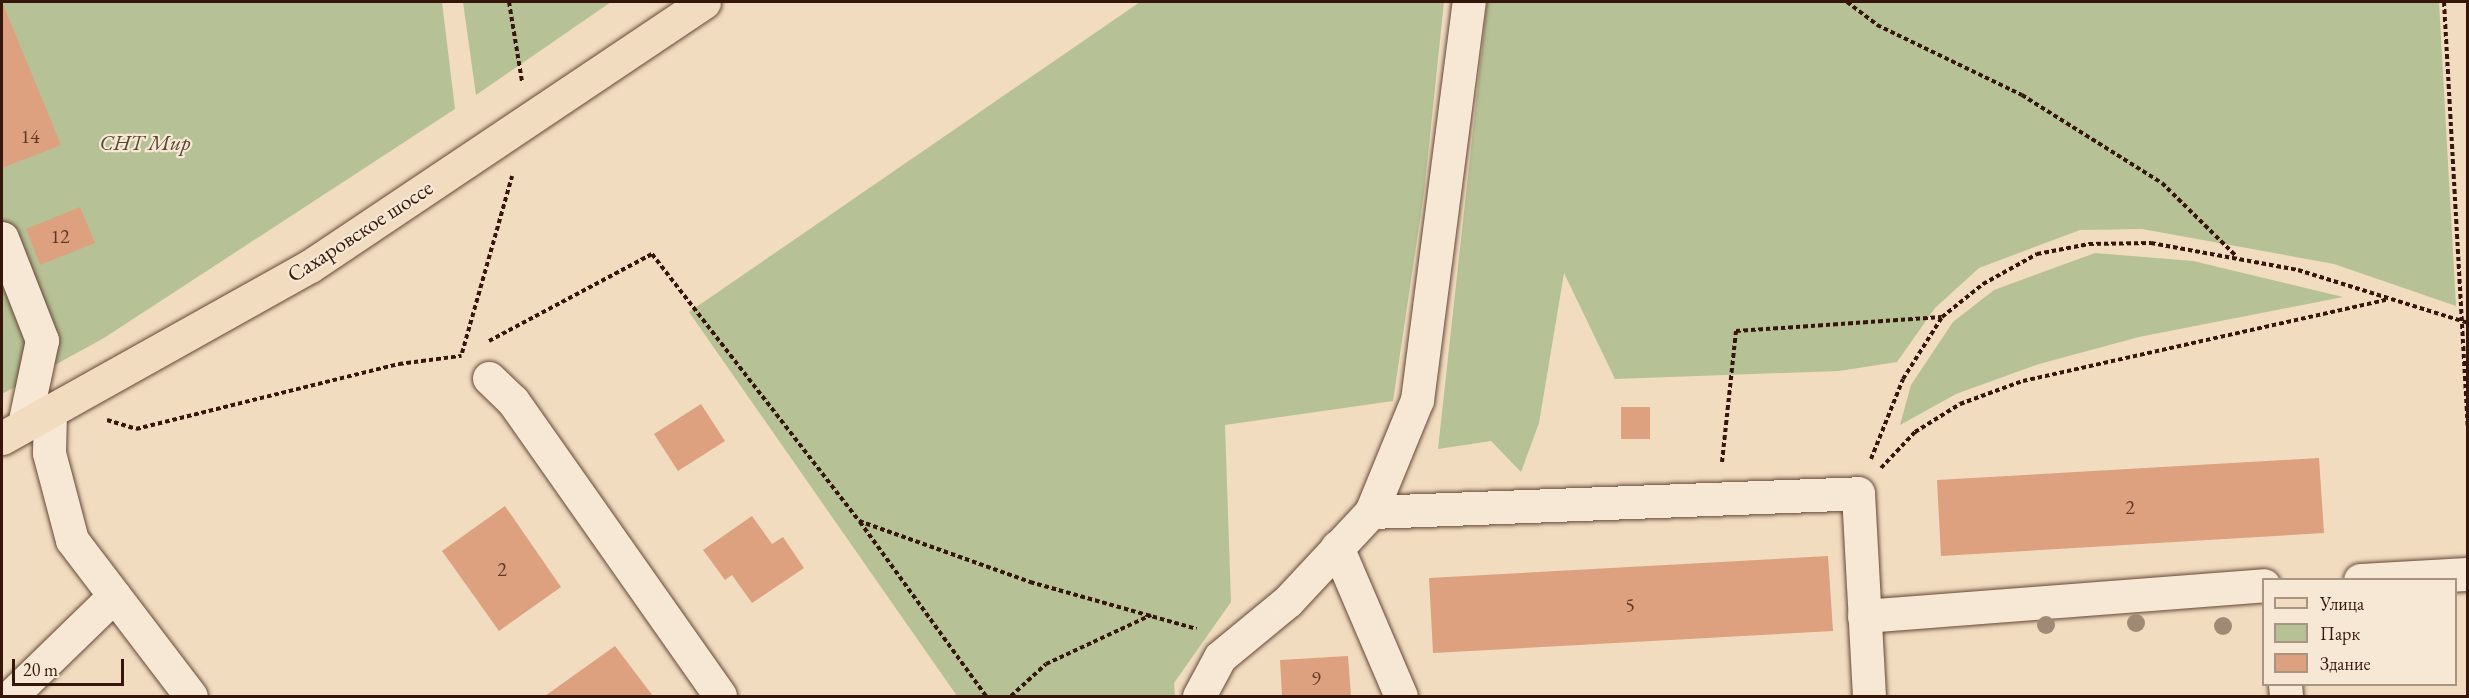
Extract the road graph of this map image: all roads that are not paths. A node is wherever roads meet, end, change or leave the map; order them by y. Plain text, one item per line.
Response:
1 (704, 2) edge
2 (1469, 2) edge
3 (2, 238) edge
4 (489, 378) road end
5 (34, 420) edge
6 (1371, 512) junction
7 (1337, 547) junction
8 (2468, 574) edge
9 (2382, 578) edge
10 (2262, 585) edge
11 (114, 596) junction
12 (1864, 616) junction
13 (11, 696) edge
14 (191, 696) edge
15 (720, 696) edge
16 (1199, 696) edge
17 (1401, 696) edge
18 (1869, 696) edge

1 - 5 main road, Сахаровское шоссе
2 - 6 street
3 - 5 street
4 - 15 street
5 - 11 street
6 - 7 street
6 - 12 street
7 - 16 street
7 - 17 street
8 - 9 street
10 - 12 street
11 - 13 street
11 - 14 street
12 - 18 street

